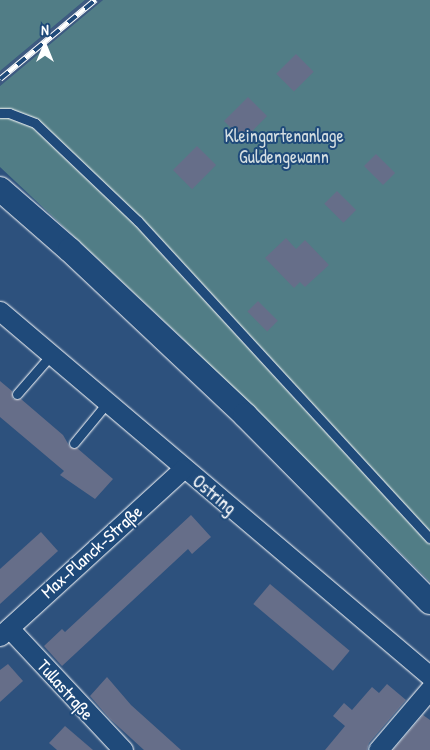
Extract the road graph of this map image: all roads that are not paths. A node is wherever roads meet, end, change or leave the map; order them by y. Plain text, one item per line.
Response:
1 (0, 113) edge
2 (0, 189) edge
3 (0, 311) edge
4 (51, 355) junction
5 (18, 394) dead end
6 (107, 404) junction
7 (74, 443) dead end
8 (183, 469) junction
9 (430, 538) edge
10 (430, 602) edge
11 (4, 632) edge
12 (430, 676) edge
13 (430, 689) edge
14 (123, 750) edge
15 (378, 750) edge

1 - 9 lane
2 - 10 street
3 - 4 street, Ostring
4 - 5 lane
4 - 6 street, Ostring
6 - 7 lane
6 - 8 street, Ostring
8 - 11 street, Max-Planck-Straße
8 - 12 street, Ostring
11 - 14 street, Tullastraße
13 - 15 street

